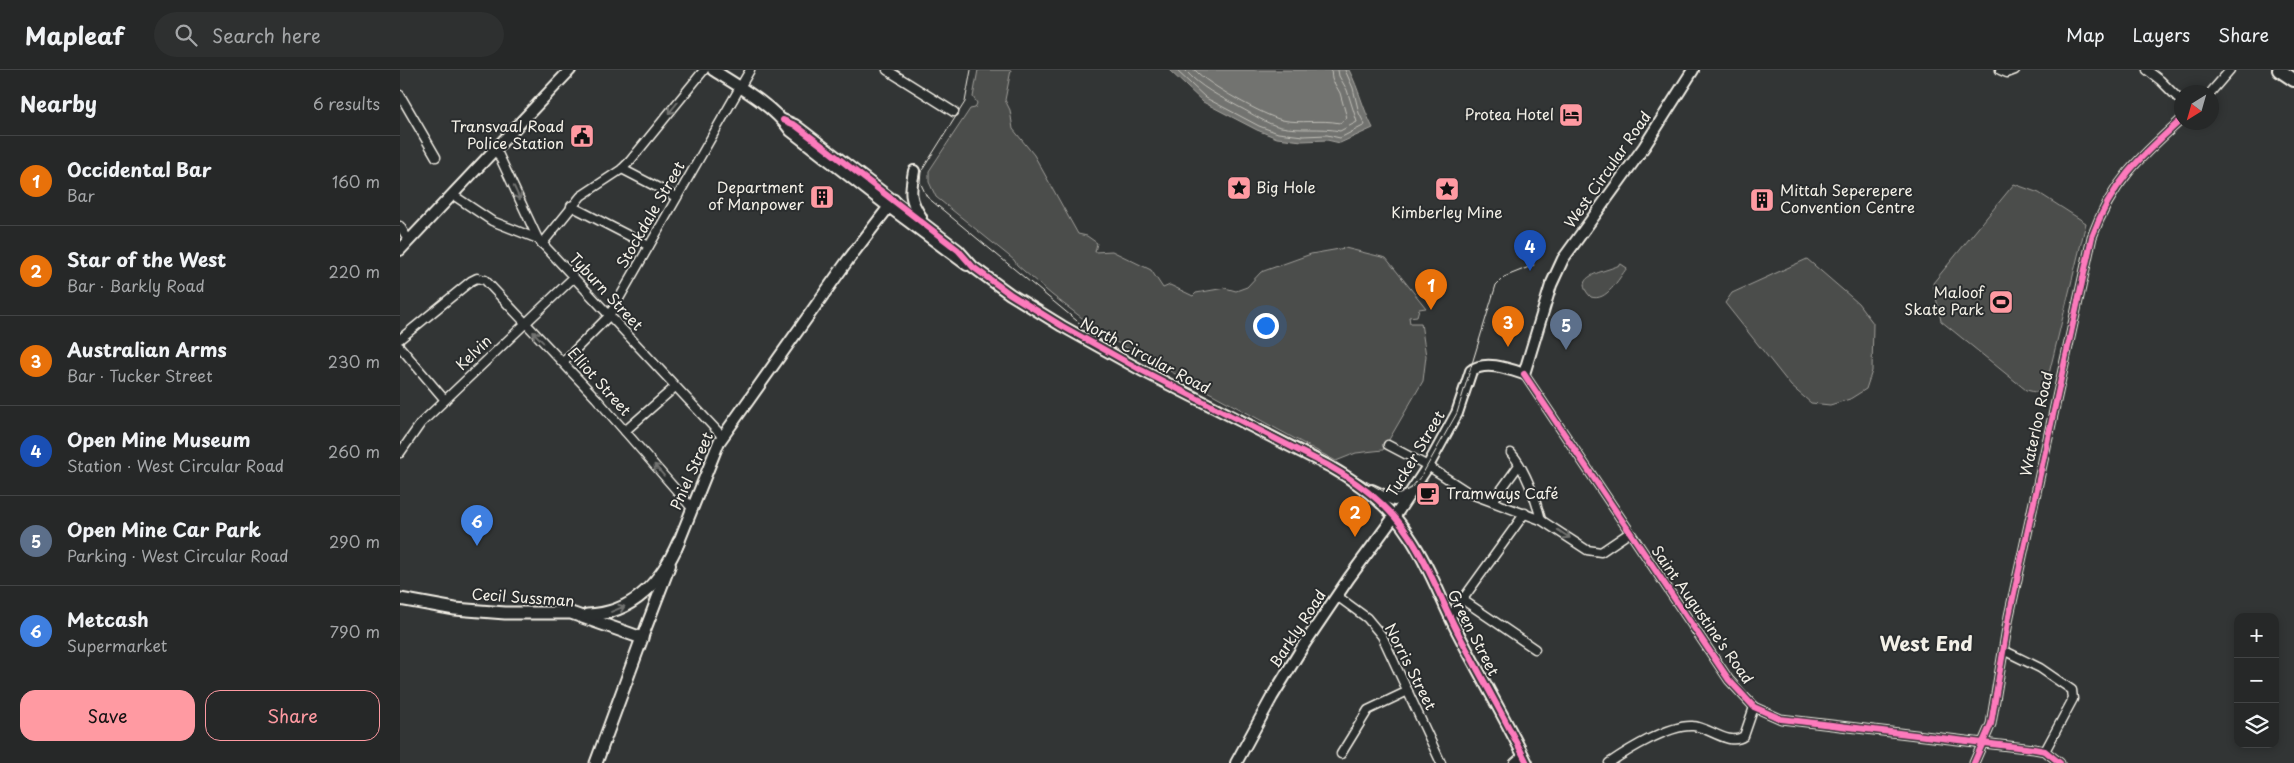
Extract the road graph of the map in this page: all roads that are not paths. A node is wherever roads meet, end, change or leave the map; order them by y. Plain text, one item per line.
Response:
1 (570, 70) edge
2 (704, 70) edge
3 (713, 70) edge
4 (750, 70) edge
5 (888, 70) edge
6 (1693, 70) edge
7 (2000, 70) edge
8 (2015, 70) edge
9 (2146, 70) edge
10 (2230, 70) edge
11 (2279, 70) edge
12 (2294, 80) edge
13 (2217, 85) edge
14 (741, 88) junction
15 (2174, 94) edge
16 (400, 95) edge
17 (954, 112) dead end
18 (2174, 126) edge
19 (496, 149) junction
20 (436, 157) dead end
21 (622, 169) junction
22 (914, 171) dead end
23 (453, 195) junction
24 (676, 197) junction
25 (892, 204) junction
26 (571, 206) junction
27 (926, 225) junction
28 (400, 226) edge
29 (409, 241) junction
30 (540, 242) junction
31 (649, 246) junction
32 (400, 250) edge
33 (973, 267) junction
34 (573, 278) junction
35 (609, 316) junction
36 (525, 323) junction
37 (400, 339) edge
38 (400, 347) edge
39 (563, 362) junction
40 (1524, 374) junction
41 (675, 387) junction
42 (445, 400) junction
43 (625, 431) junction
44 (722, 436) junction
45 (1388, 445) dead end
46 (400, 453) edge
47 (1511, 453) dead end
48 (1519, 465) junction
49 (1428, 466) junction
50 (1344, 475) junction
51 (1410, 495) junction
52 (1493, 502) junction
53 (691, 507) junction
54 (1525, 514) junction
55 (1394, 517) junction
56 (1541, 520) junction
57 (1629, 533) junction
58 (679, 541) junction
59 (1337, 596) junction
60 (400, 599) edge
61 (1463, 600) junction
62 (570, 613) junction
63 (1450, 617) junction
64 (642, 638) junction
65 (1536, 649) dead end
66 (2004, 651) junction
67 (1408, 691) junction
68 (1754, 707) junction
69 (1984, 742) junction
70 (2045, 751) junction
71 (1341, 754) dead end
72 (1525, 759) edge
73 (596, 763) edge
74 (1236, 763) edge
75 (1442, 763) edge
76 (1514, 763) edge
77 (1609, 763) edge
78 (1974, 763) edge
79 (2060, 763) edge

1 - 19 street
2 -> 21 street
3 - 14 street
4 - 14 street, Stockdale Street
5 - 17 street
6 - 40 street, West Circular Road
7 - 8 street
9 - 15 street
10 - 13 street
11 - 12 highway
14 - 24 street, Stockdale Street
14 - 25 street
16 - 20 street
18 - 66 street, Waterloo Road
19 - 23 street
19 -> 30 street, Tyburn Street
21 - 24 street
21 - 26 street
22 - 27 street
23 - 29 street
23 - 30 street
24 - 31 street, Stockdale Street
25 - 27 street, North Circular Road
25 - 33 street, North Circular Road
25 - 44 street, Pniel Street
26 - 30 street
26 - 31 street
27 - 33 street, North Circular Road
28 - 29 street
29 - 32 street
30 - 34 street, Tyburn Street
31 - 35 street, Stockdale Street
33 - 50 street, North Circular Road
34 - 35 street, Tyburn Street
34 - 36 street, Kelvin
35 - 39 street, Stockdale Street
35 - 41 street, Tyburn Street
36 - 37 street, Elliot Street
39 -> 36 street, Elliot Street
36 - 42 street, Kelvin
38 - 42 street
39 - 43 street, Elliot Street
40 - 49 street, Tucker Street
40 - 57 street, Saint Augustine's Road
41 - 43 street
41 - 44 street, Tyburn Street
42 - 46 street, Kelvin
53 -> 43 street, Elliot Street
44 - 53 street, Pniel Street
45 - 49 street
47 - 48 street
48 - 52 street
48 - 56 street
49 - 51 street, Tucker Street
49 - 52 street
50 - 51 street
50 - 55 street, North Circular Road
51 - 55 street, Tucker Street
52 - 54 street
53 - 58 street, Pniel Street
54 - 56 street
54 - 61 street
55 - 59 street, Barkly Road
55 - 63 street, Green Street
56 -> 57 street
57 - 68 street, Saint Augustine's Road
62 -> 58 main road
58 - 64 street, Pniel Street
59 - 67 street, Norris Street
59 - 74 street, Barkly Road
60 - 62 main road, Cecil Sussman
61 - 63 street
61 - 65 street
62 - 64 main road, Cecil Sussman
63 - 72 street, Green Street
64 - 73 main road, Pniel Street
66 - 69 street, Waterloo Road
66 - 70 street
67 - 71 street
67 - 75 street, Norris Street
68 - 69 street, Saint Augustine's Road
68 - 77 street
69 - 70 street, Saint Augustine's Road
69 - 78 street, Waterloo Road
70 - 79 street
72 - 76 street

